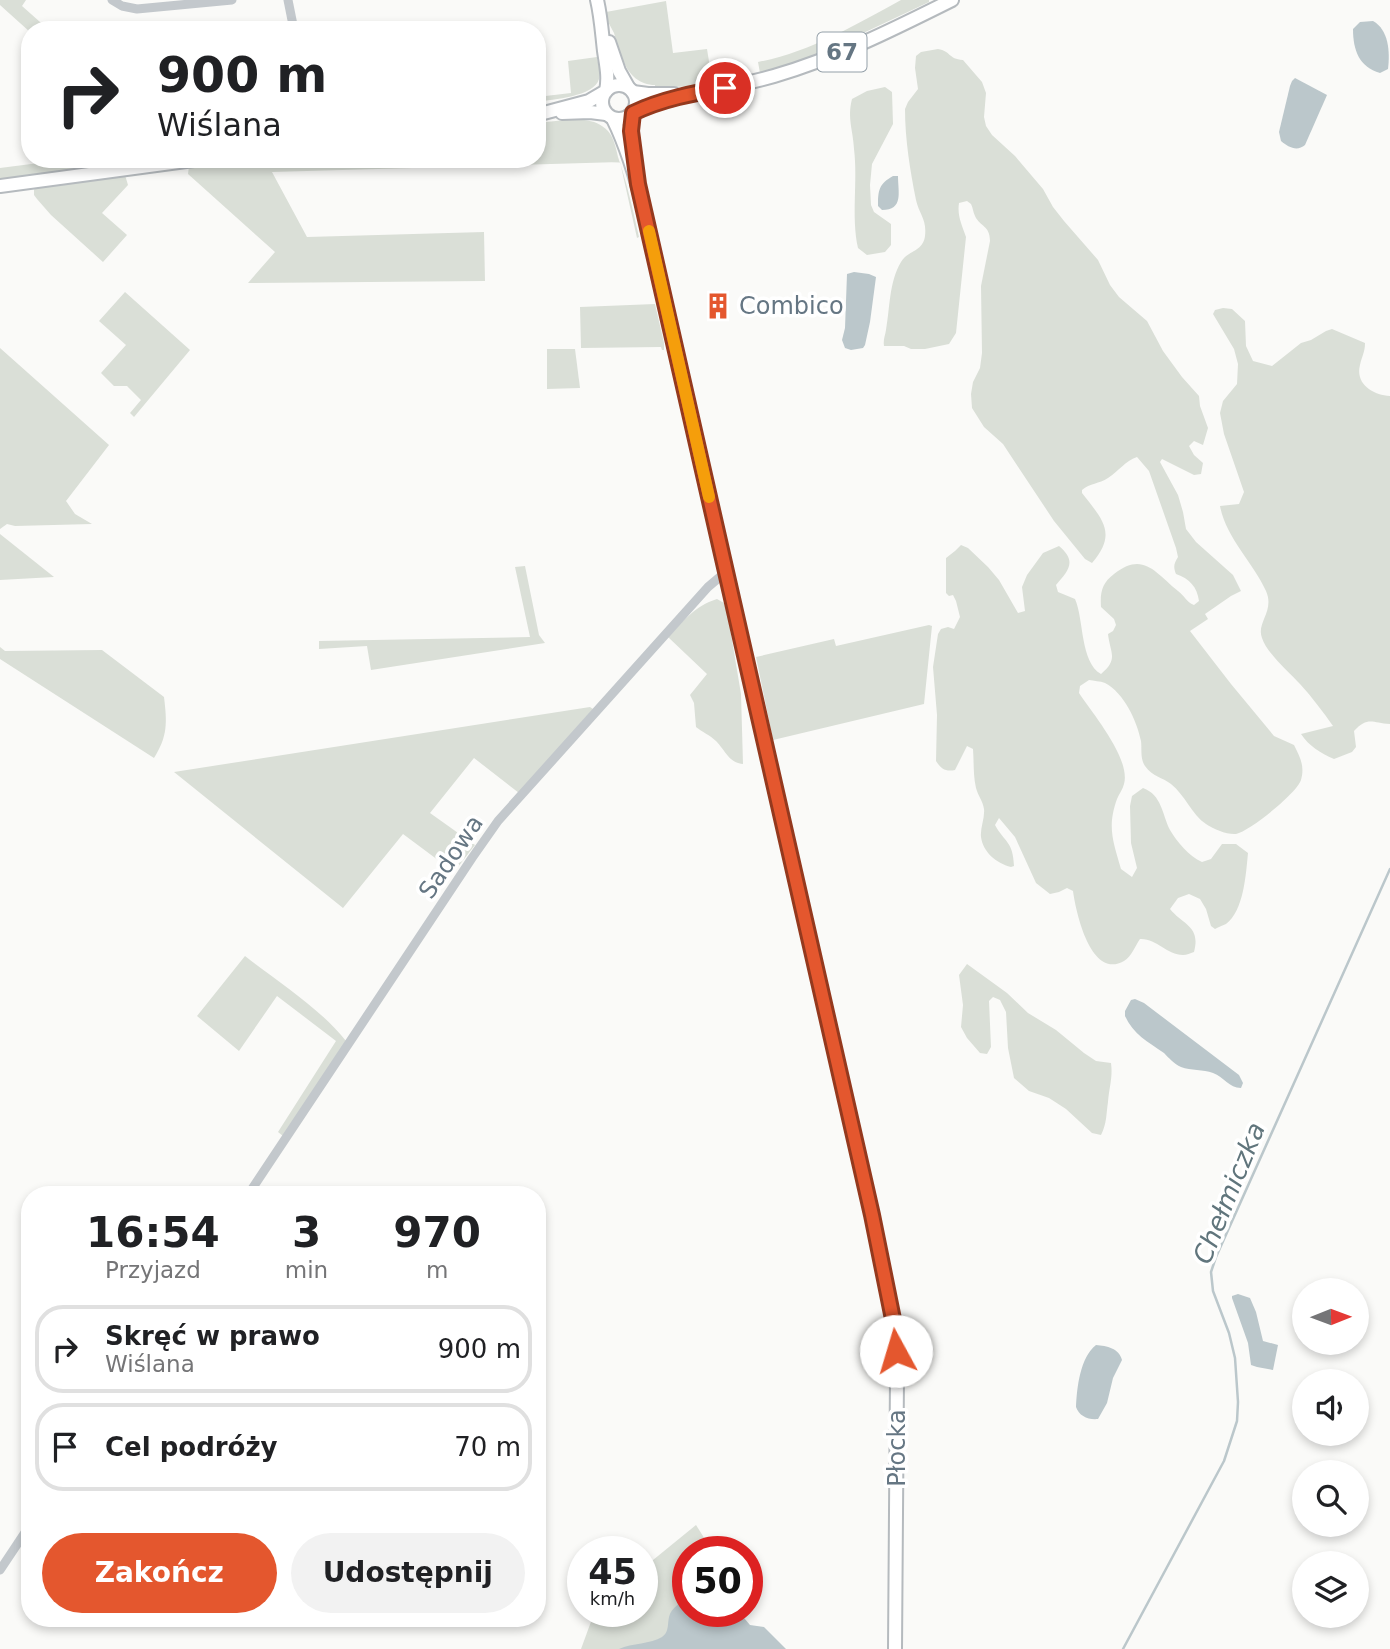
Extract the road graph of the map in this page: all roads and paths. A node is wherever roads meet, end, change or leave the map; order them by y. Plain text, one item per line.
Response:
1 (112, 0) edge
2 (232, 0) edge
3 (288, 0) edge
4 (597, 0) edge
5 (952, 0) edge
6 (292, 21) edge
7 (603, 26) junction
8 (631, 90) junction
9 (606, 91) junction
10 (692, 93) junction
11 (546, 112) edge
12 (633, 113) junction
13 (546, 114) edge
14 (610, 116) junction
15 (134, 168) edge
16 (638, 184) junction
17 (0, 186) edge
18 (727, 574) junction
19 (254, 1186) edge
20 (21, 1538) edge
21 (0, 1570) edge
22 (895, 1649) edge

1 - 2 street
3 - 6 street
4 - 7 main road
5 - 10 main road, 67
7 - 8 main road
7 - 9 main road
8 - 9 main road, 67
8 - 10 main road, 67
8 - 12 main road
9 - 11 main road, 67
9 - 14 main road
10 - 12 main road, 67
12 - 14 main road, 67
12 - 16 main road, Płocka
13 - 14 main road, 67
14 - 16 main road, Płocka
15 - 17 main road
16 - 18 main road, Płocka
18 - 19 street, Sadowa
18 - 22 main road, Płocka
20 - 21 street

